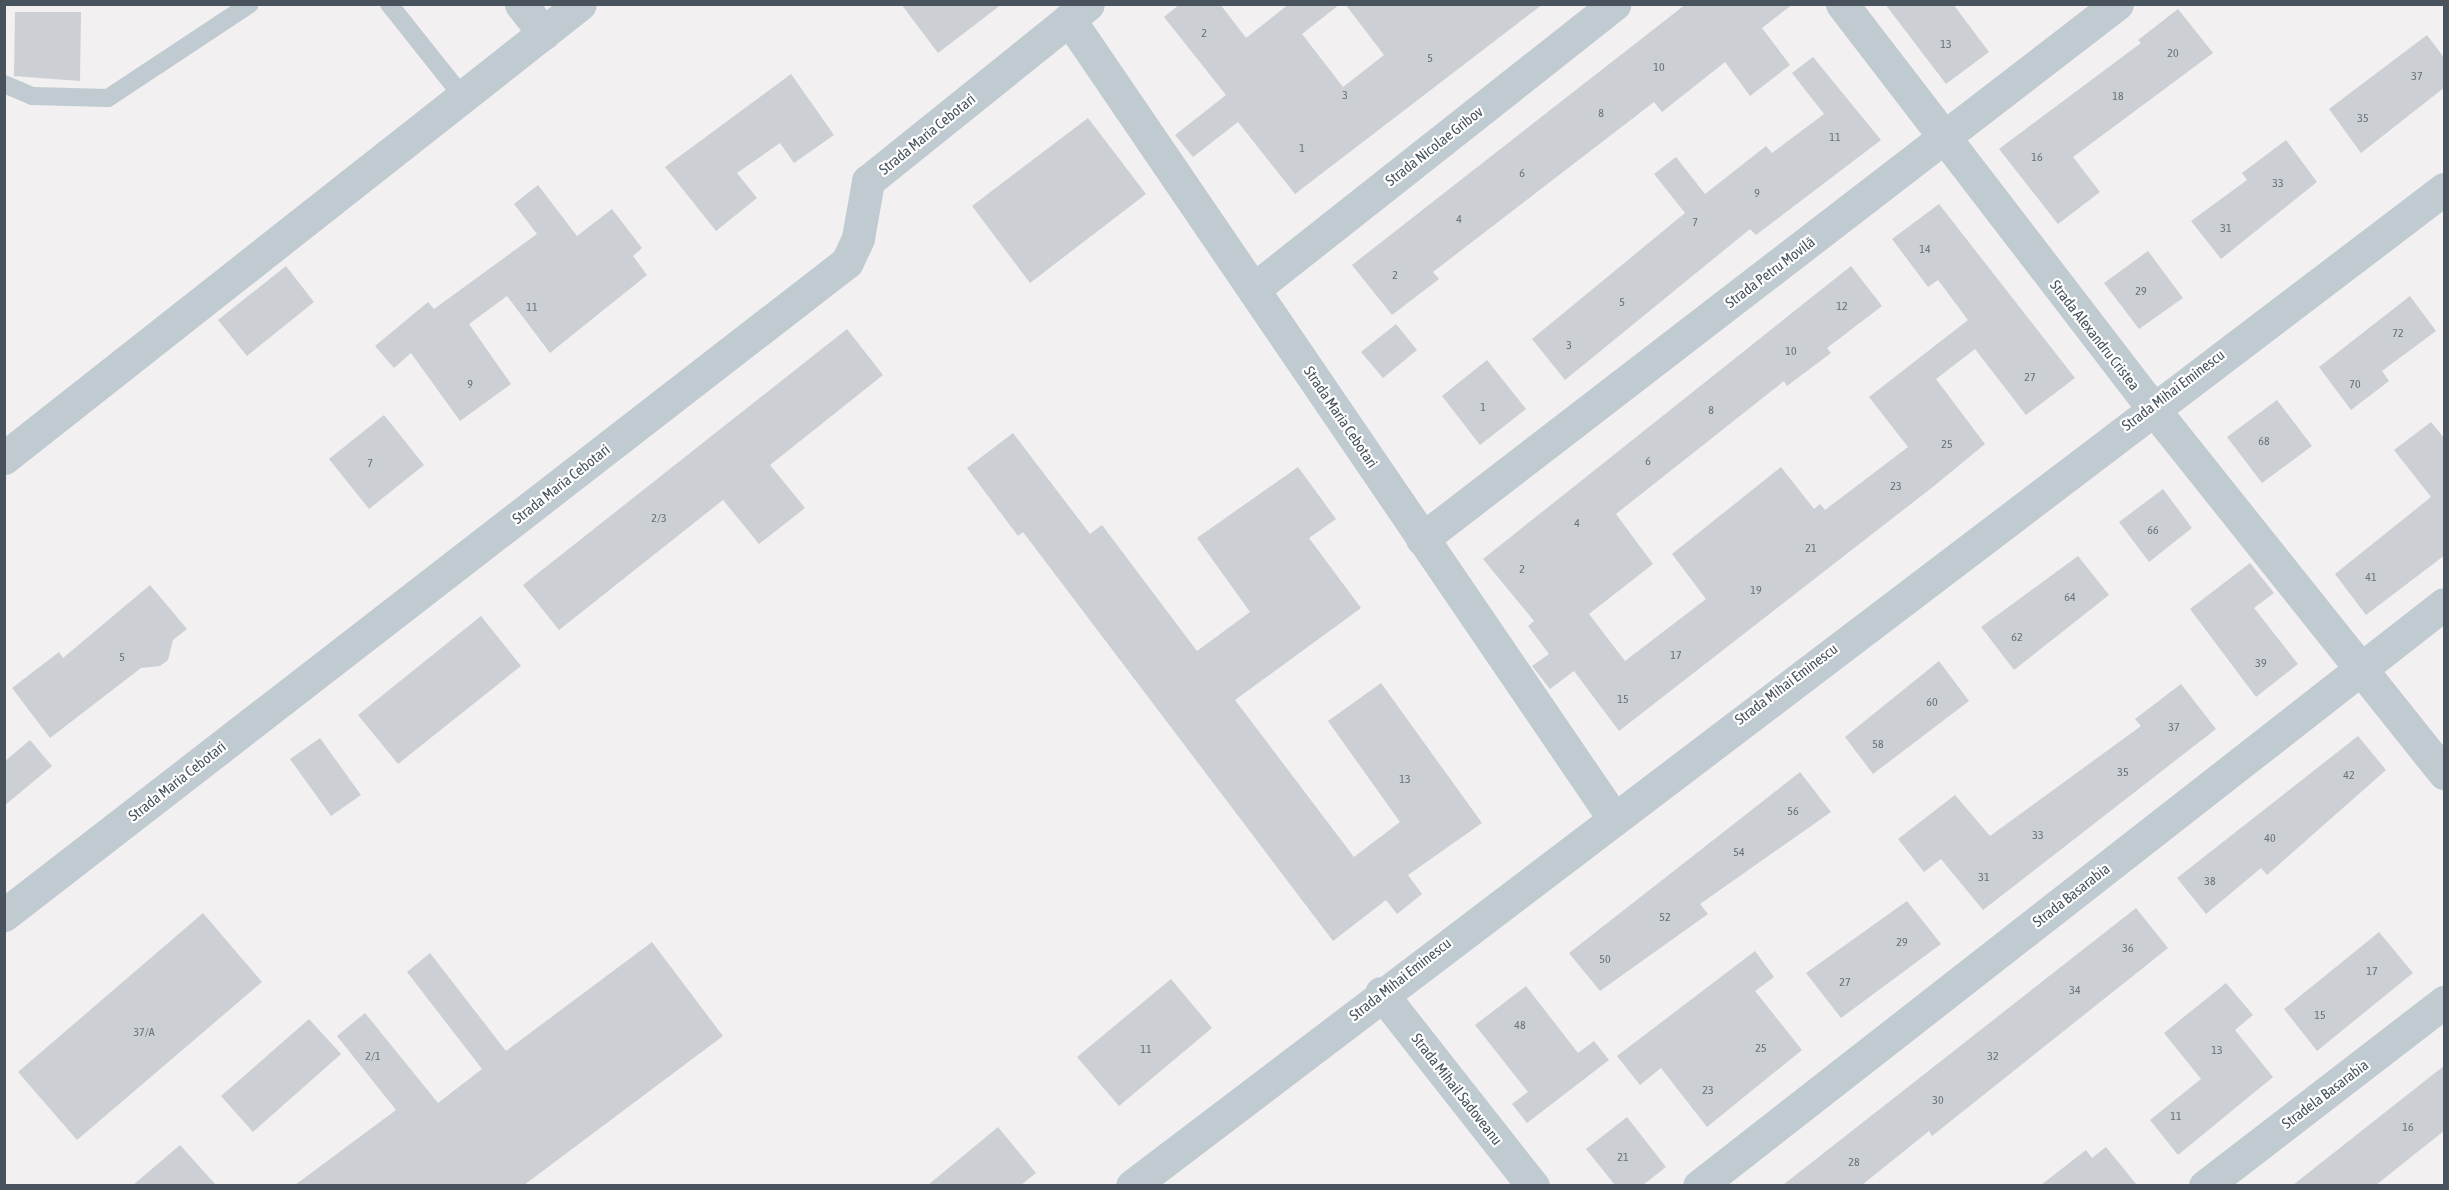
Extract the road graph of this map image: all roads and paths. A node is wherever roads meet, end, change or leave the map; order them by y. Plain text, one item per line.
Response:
1 (250, 4) edge
2 (389, 4) edge
3 (521, 4) edge
4 (580, 4) edge
5 (1614, 4) edge
6 (1842, 4) edge
7 (2118, 4) edge
8 (1078, 12) edge
9 (544, 33) junction
10 (4, 84) edge
11 (464, 97) junction
12 (1943, 140) junction
13 (2445, 189) edge
14 (1255, 288) junction
15 (2151, 406) junction
16 (4, 458) edge
17 (1422, 539) junction
18 (2445, 604) edge
19 (2362, 668) junction
20 (2445, 773) edge
21 (1612, 816) junction
22 (4, 915) edge
23 (1381, 993) junction
24 (2445, 1002) edge
25 (1132, 1185) edge
26 (1533, 1185) edge
27 (1699, 1185) edge
28 (2205, 1185) edge

1 - 10 lane
2 - 11 lane
3 - 9 street
4 - 9 street
5 - 14 street, Strada Nicolae Gribov
6 - 12 street, Strada Alexandru Cristea
7 - 12 street, Strada Petru Movilă
8 - 14 street, Strada Maria Cebotari
8 - 22 street, Strada Maria Cebotari
9 - 11 street
11 - 16 street
12 - 15 street, Strada Alexandru Cristea
12 - 17 street, Strada Petru Movilă
13 - 15 street, Strada Mihai Eminescu
14 - 17 street, Strada Maria Cebotari
15 - 19 street, Strada Alexandru Cristea
15 - 21 street, Strada Mihai Eminescu
17 - 21 street, Strada Maria Cebotari
18 - 19 street, Strada Basarabia
19 - 20 street, Strada Alexandru Cristea
19 - 27 street, Strada Basarabia
21 - 23 street, Strada Mihai Eminescu
23 - 25 street, Strada Mihai Eminescu
23 - 26 street, Strada Mihail Sadoveanu
24 - 28 street, Stradela Basarabia

